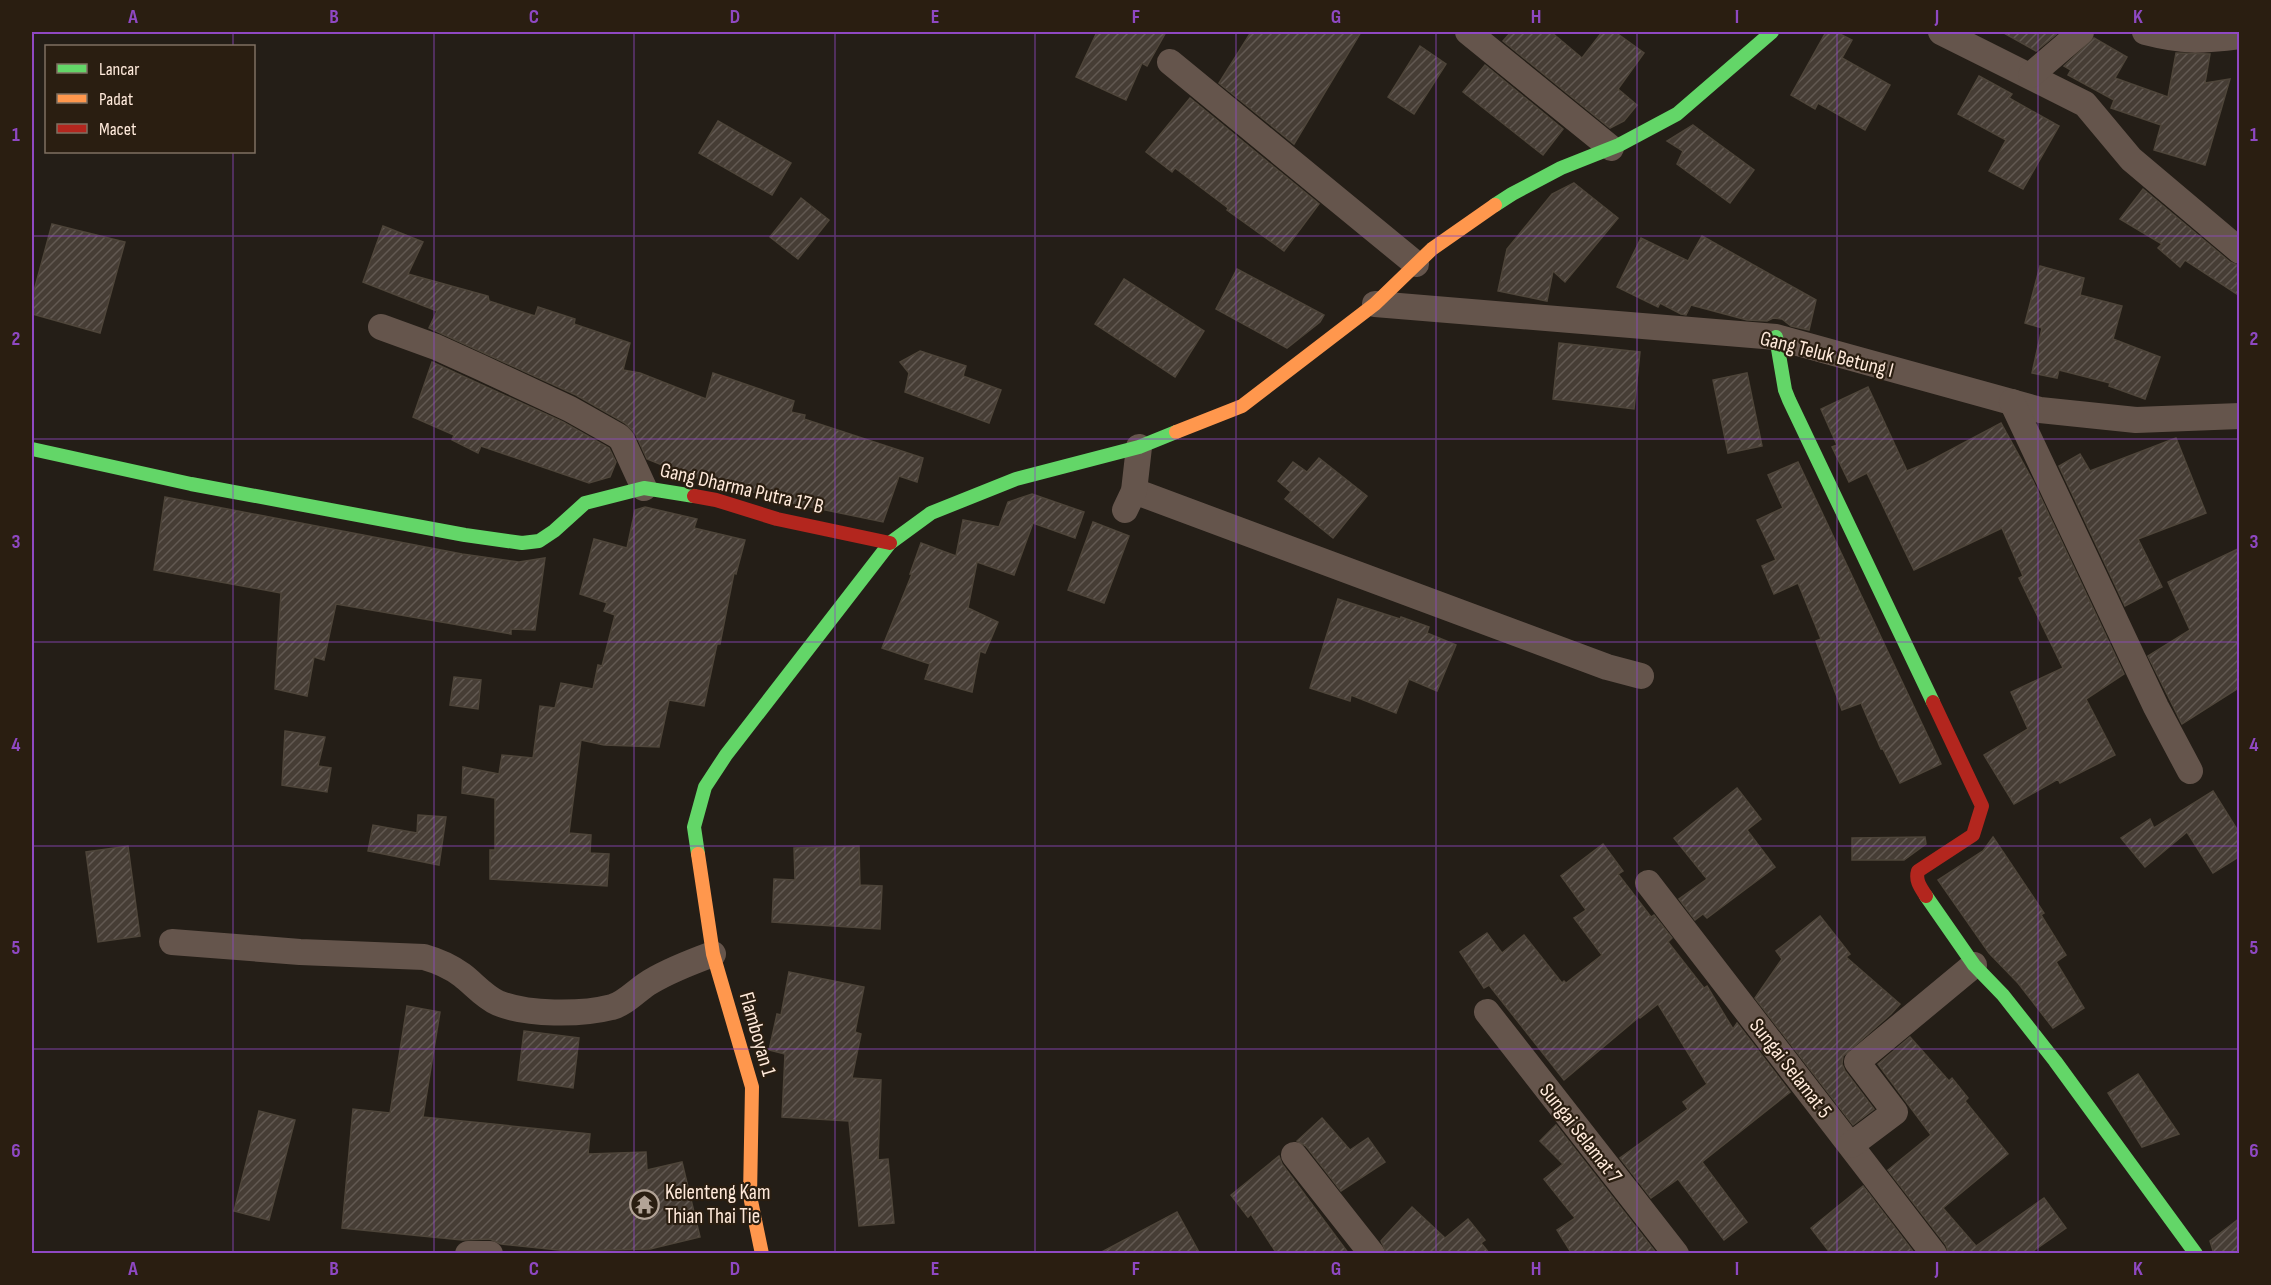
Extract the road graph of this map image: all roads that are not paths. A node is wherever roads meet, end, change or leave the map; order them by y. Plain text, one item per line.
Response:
1 (1468, 32) edge
2 (1772, 32) edge
3 (1941, 32) edge
4 (2081, 32) edge
5 (2145, 32) edge
6 (2240, 36) edge
7 (1170, 62) dead end
8 (2031, 75) junction
9 (1611, 148) junction
10 (2240, 251) edge
11 (1416, 264) junction
12 (1375, 304) junction
13 (381, 327) dead end
14 (1776, 337) junction
15 (2012, 402) junction
16 (2240, 416) edge
17 (1139, 447) junction
18 (32, 449) edge
19 (644, 488) junction
20 (890, 543) junction
21 (1641, 676) dead end
22 (2190, 771) dead end
23 (1647, 883) dead end
24 (172, 942) dead end
25 (713, 954) junction
26 (1974, 965) junction
27 (1487, 1012) dead end
28 (1851, 1145) junction
29 (1294, 1155) dead end
30 (468, 1254) edge
31 (490, 1254) edge
32 (762, 1254) edge
33 (1372, 1254) edge
34 (1676, 1254) edge
35 (1934, 1254) edge
36 (2196, 1254) edge

1 - 9 street
2 - 9 street
3 - 8 street
4 - 8 street
5 - 6 street
7 - 11 street
8 - 10 street
9 - 11 street
11 - 12 street
12 - 14 street, Gang Teluk Betung I
12 - 17 street
13 - 19 street
14 - 15 street, Gang Teluk Betung I
14 - 26 street
15 - 16 street, Gang Teluk Betung I
15 - 22 street
17 - 20 street
17 - 21 street
18 - 19 street, Gang Dharma Putra 17 B
19 - 20 street, Gang Dharma Putra 17 B
20 - 25 street, Flamboyan 1
23 - 28 street, Sungai Selamat 5
24 - 25 street
25 - 32 street, Flamboyan 1
26 - 28 street
26 - 36 street
27 - 34 street, Sungai Selamat 7
28 - 35 street, Sungai Selamat 5
29 - 33 street
30 - 31 street

